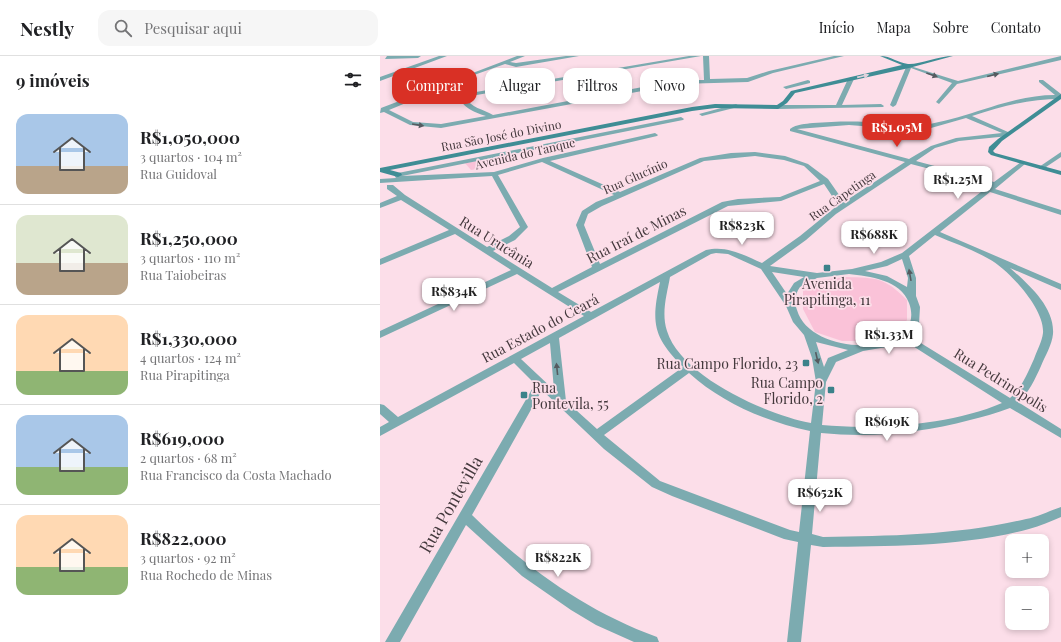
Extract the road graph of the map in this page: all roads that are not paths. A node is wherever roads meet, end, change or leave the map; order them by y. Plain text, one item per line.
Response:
1 (418, 56) edge
2 (444, 56) edge
3 (522, 56) edge
4 (576, 56) edge
5 (698, 56) edge
6 (706, 56) edge
7 (841, 56) edge
8 (883, 56) edge
9 (922, 56) edge
10 (950, 56) edge
11 (384, 57) edge
12 (1061, 58) edge
13 (504, 62) junction
14 (898, 62) junction
15 (909, 66) junction
16 (405, 68) edge
17 (410, 68) edge
18 (888, 71) junction
19 (477, 73) edge
20 (906, 73) junction
21 (392, 74) edge
22 (380, 78) edge
23 (851, 79) junction
24 (707, 80) junction
25 (808, 82) junction
26 (1041, 82) dead end
27 (955, 83) junction
28 (786, 87) dead end
29 (812, 88) junction
30 (477, 93) edge
31 (1060, 97) edge
32 (939, 102) dead end
33 (396, 104) edge
34 (468, 104) edge
35 (736, 106) junction
36 (838, 106) junction
37 (880, 106) dead end
38 (893, 106) dead end
39 (778, 107) junction
40 (381, 110) edge
41 (480, 113) junction
42 (702, 114) dead end
43 (496, 115) junction
44 (966, 116) junction
45 (681, 119) dead end
46 (464, 121) junction
47 (624, 122) junction
48 (641, 126) junction
49 (621, 130) junction
50 (1008, 134) junction
51 (1061, 154) edge
52 (543, 160) junction
53 (910, 161) junction
54 (1023, 163) junction
55 (1041, 168) junction
56 (380, 170) edge
57 (1061, 173) edge
58 (494, 174) junction
59 (398, 178) junction
60 (380, 180) edge
61 (825, 181) junction
62 (991, 186) junction
63 (390, 187) dead end
64 (621, 195) junction
65 (402, 197) junction
66 (842, 205) junction
67 (380, 206) edge
68 (1061, 213) edge
69 (455, 231) junction
70 (934, 232) junction
71 (487, 250) junction
72 (905, 256) junction
73 (991, 256) junction
74 (380, 262) edge
75 (764, 266) junction
76 (597, 268) junction
77 (518, 270) junction
78 (849, 271) junction
79 (815, 275) junction
80 (666, 276) junction
81 (1061, 287) edge
82 (552, 291) junction
83 (911, 296) junction
84 (790, 304) junction
85 (592, 317) junction
86 (380, 334) edge
87 (809, 335) junction
88 (554, 336) junction
89 (906, 338) junction
90 (864, 348) junction
91 (514, 358) junction
92 (689, 368) junction
93 (821, 382) junction
94 (540, 384) junction
95 (561, 402) junction
96 (1010, 403) junction
97 (380, 408) edge
98 (397, 423) junction
99 (816, 428) junction
100 (380, 432) edge
101 (1061, 434) edge
102 (596, 435) junction
103 (1061, 512) edge
104 (464, 515) junction
105 (804, 538) junction
106 (392, 642) edge
107 (652, 642) edge
108 (794, 642) edge

1 - 11 street
2 - 17 street
3 - 13 street
4 - 13 street
5 - 30 street
6 - 24 street
7 - 24 street
8 - 14 main road
9 - 14 main road
10 - 15 main road
11 - 16 street
27 -> 12 street
13 - 19 street
14 - 15 main road
14 - 25 main road
15 - 18 main road
15 - 20 street
15 -> 27 street
18 - 20 street
23 -> 18 main road
20 - 38 street
21 - 22 street
23 - 29 main road
23 - 36 street
24 - 43 street
25 - 28 street
25 - 29 main road
26 - 31 street
27 - 32 street
29 - 39 main road
31 - 44 street
31 - 50 main road
33 - 40 street
34 - 41 street
35 - 39 main road, Rua São José do Divino
35 - 42 street, Rua São José do Divino
35 - 47 main road, Rua São José do Divino
36 - 37 street
36 - 39 street
40 -> 46 street
41 - 43 street
41 - 46 street
43 - 46 street
44 - 50 street
44 - 53 street
45 - 48 street, Rua São José do Divino
47 - 49 street
47 - 56 main road, Rua São José do Divino
48 - 49 street, Rua São José do Divino
48 - 52 street, Avenida do Tanque
49 - 59 street, Rua São José do Divino
50 - 53 street, Rua Capetinga
50 - 54 main road
51 - 55 street
52 - 58 street, Avenida do Tanque
52 - 64 street
53 - 62 street
53 - 66 street, Rua Capetinga
54 - 55 main road
54 - 62 street
55 - 57 main road
56 - 59 main road, Rua São José do Divino
58 - 59 street, Avenida do Tanque
58 - 71 street
59 - 60 street, Avenida do Tanque
61 - 64 street, Rua Glucínio
61 - 66 street, Rua Glucínio
61 - 76 street, Rua Iraí de Minas
62 - 68 street
62 - 70 street
63 - 65 street, Rua Urucânia
64 - 76 street, Rua Glucínio
65 - 67 street
65 - 69 street, Rua Urucânia
66 - 75 street, Rua Capetinga
69 - 71 street, Rua Urucânia
69 - 74 street
70 - 72 street
70 - 73 street
71 - 77 street, Rua Urucânia
72 - 78 street
83 -> 72 street
73 - 81 street
73 - 96 street
75 - 79 street
75 - 80 street, Rua Estado do Ceará
75 - 84 street
76 - 82 street, Rua Iraí de Minas
77 - 82 street, Rua Urucânia
77 - 86 street
78 - 79 street
78 - 83 street
79 - 84 street
80 - 85 street, Rua Estado do Ceará
80 - 92 street
82 - 85 street, Rua Urucânia
83 - 89 street
84 - 87 street
85 - 88 street, Rua Estado do Ceará
87 - 90 street
87 -> 93 street
88 - 91 street, Rua Estado do Ceará
95 -> 88 street
89 - 90 street
89 - 96 street, Rua Pedrinópolis
90 - 93 street
91 - 94 street
91 - 98 street, Rua Estado do Ceará
92 - 99 street
92 - 102 street
93 - 99 street
94 - 95 street
94 - 104 street, Rua Pontevilla
95 - 102 street
96 - 99 street
96 - 101 street, Rua Pedrinópolis
97 - 98 street
98 - 100 street, Rua Estado do Ceará
99 - 105 street
102 - 105 street
103 - 105 street
104 - 106 street, Rua Pontevilla
104 - 107 street
105 - 108 street

